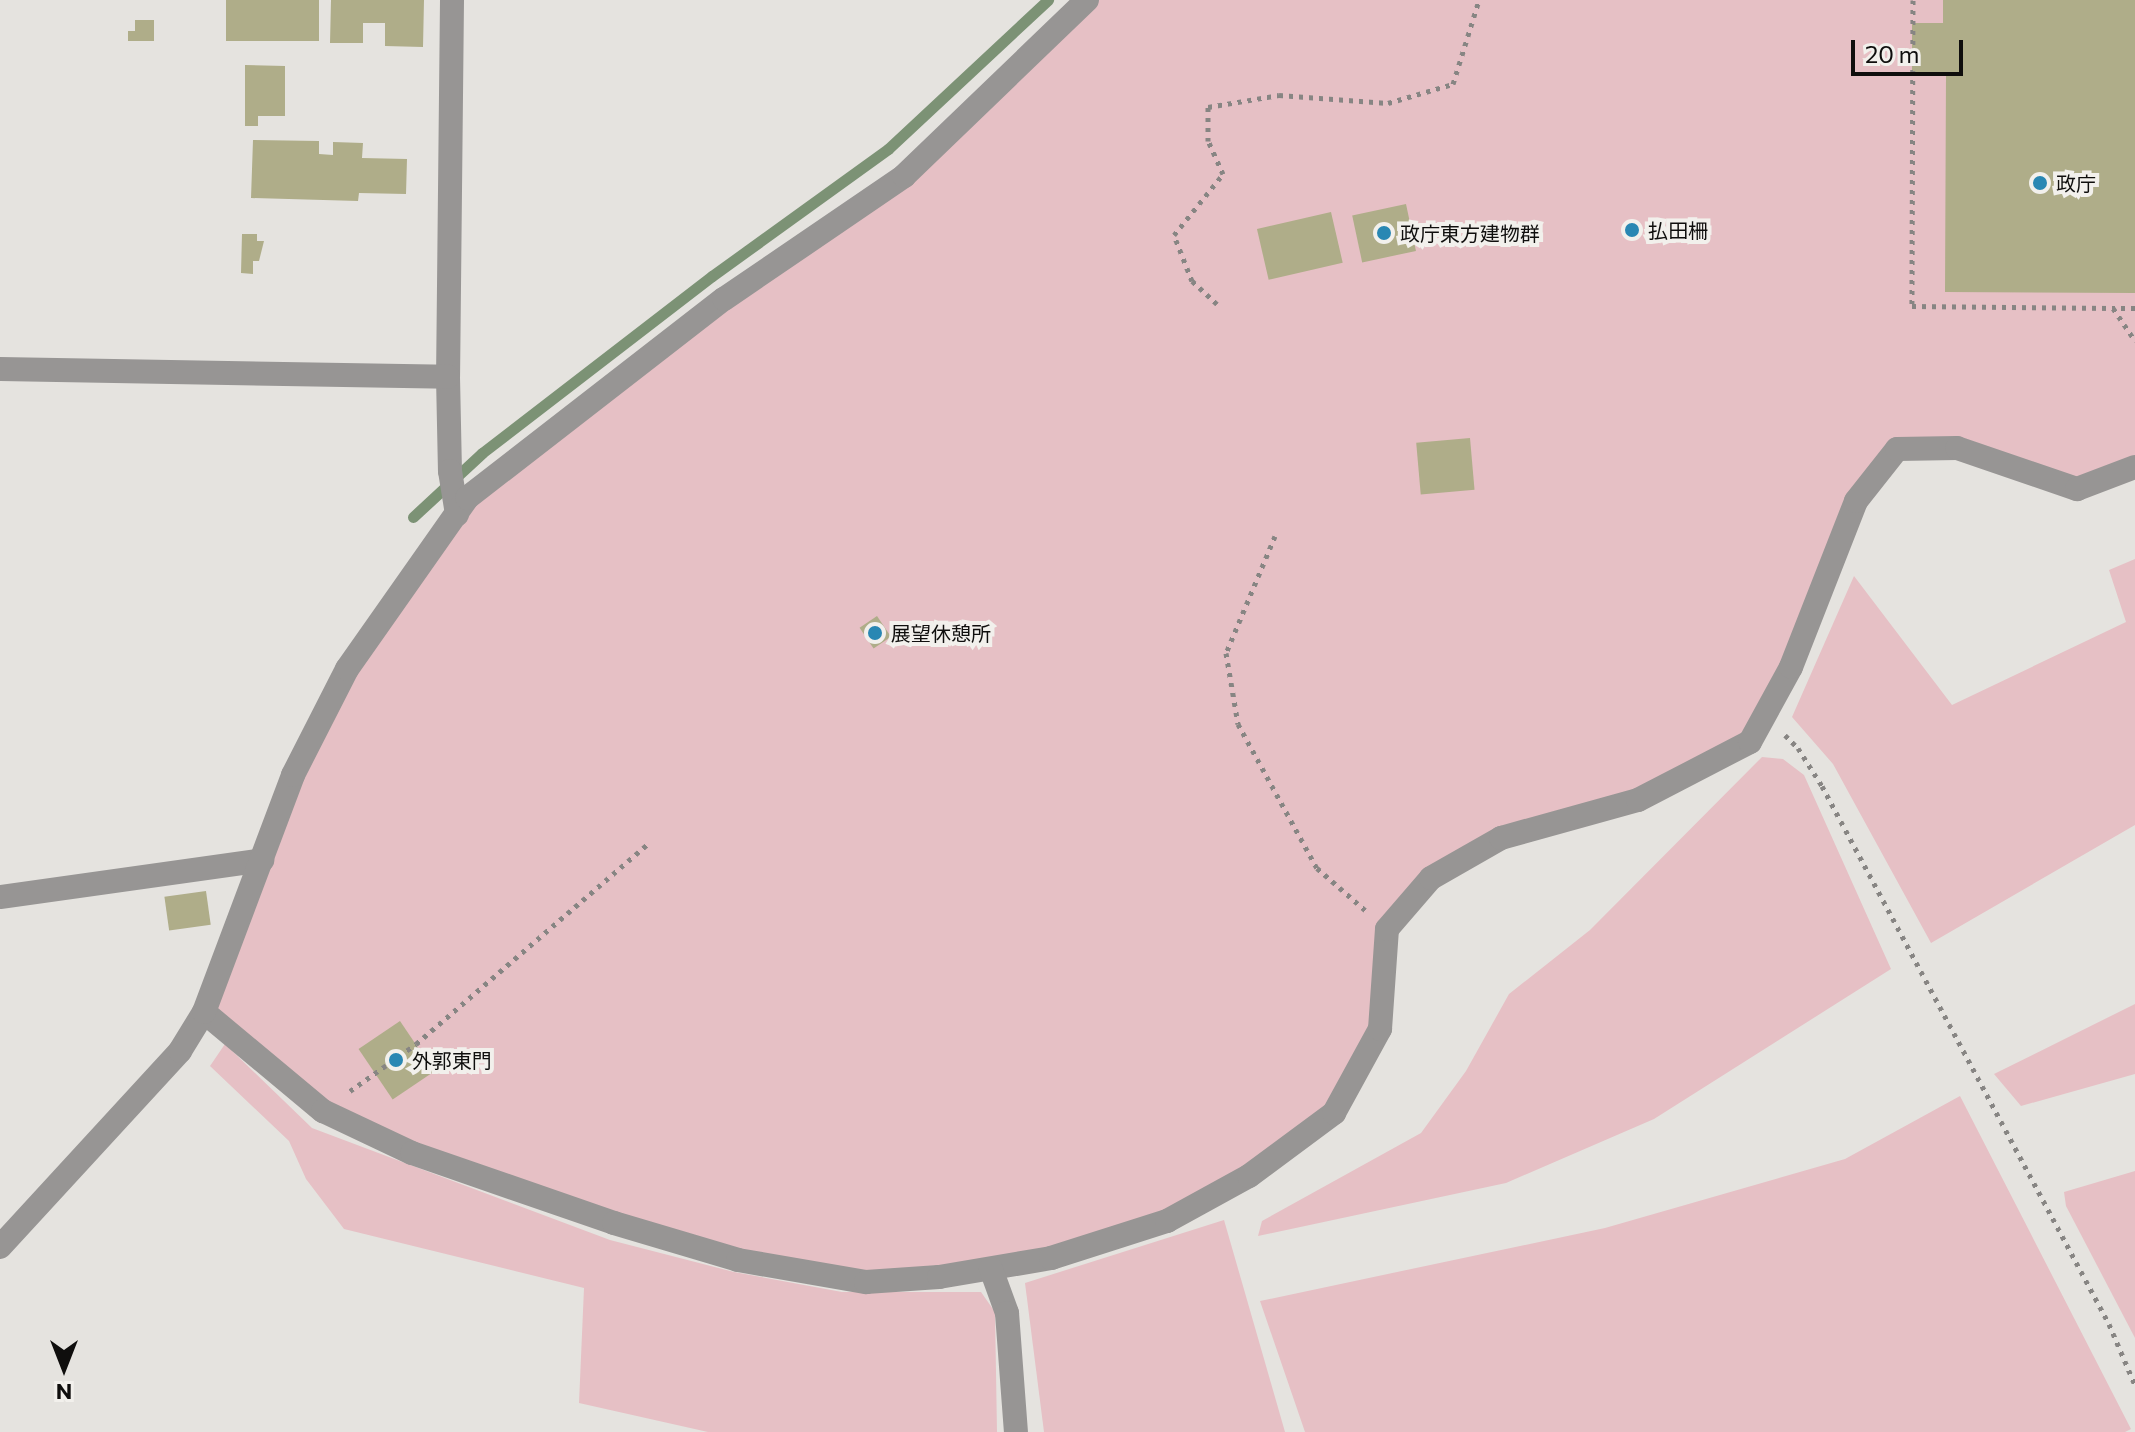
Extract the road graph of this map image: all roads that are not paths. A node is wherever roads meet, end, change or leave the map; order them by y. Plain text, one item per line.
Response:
1 (452, 0) edge
2 (1087, 0) edge
3 (0, 369) edge
4 (448, 377) junction
5 (2135, 467) edge
6 (457, 514) junction
7 (262, 860) junction
8 (0, 897) edge
9 (204, 1012) junction
10 (0, 1247) edge
11 (991, 1269) junction
12 (1016, 1432) edge

1 - 4 street
2 - 6 street
3 - 4 street
4 - 6 street
5 - 11 street
6 - 7 street
7 - 8 street
7 - 9 street
9 - 10 street
9 - 11 street
11 - 12 street

